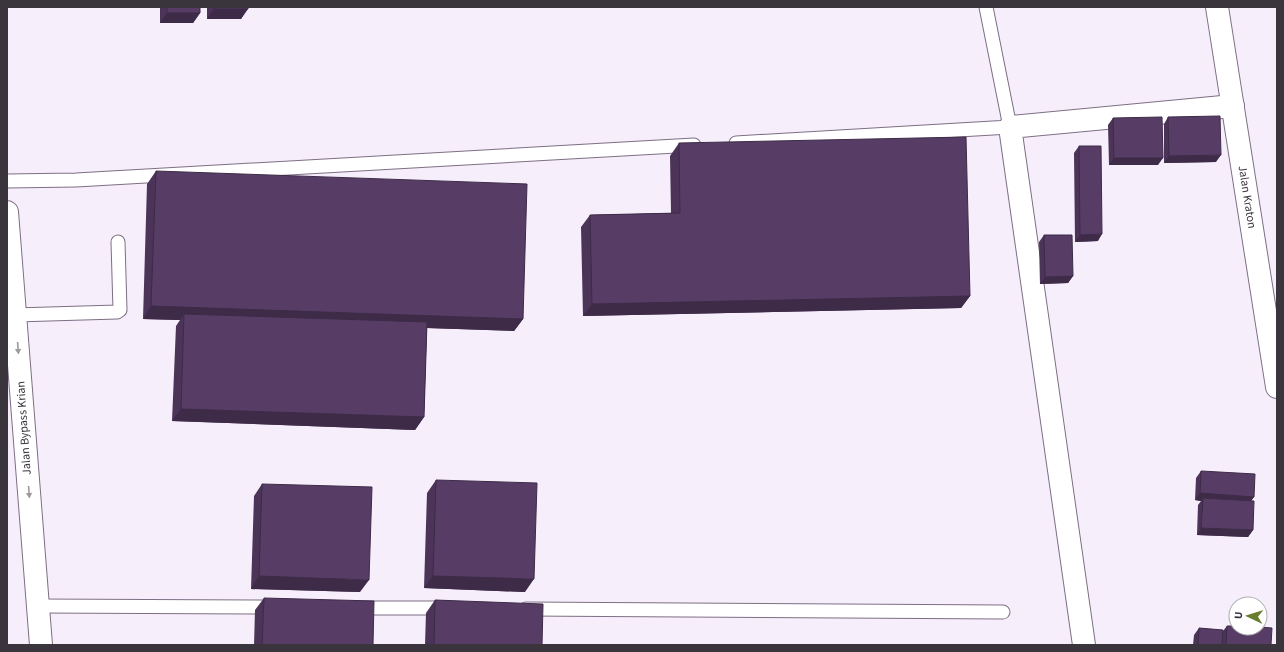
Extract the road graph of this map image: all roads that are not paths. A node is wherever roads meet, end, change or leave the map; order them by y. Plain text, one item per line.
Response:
1 (986, 7) edge
2 (1217, 7) edge
3 (1233, 106) junction
4 (1010, 127) junction
5 (722, 143) edge
6 (706, 144) edge
7 (7, 181) edge
8 (7, 212) edge
9 (118, 242) dead end
10 (16, 315) junction
11 (1277, 387) edge
12 (38, 606) junction
13 (284, 607) edge
14 (348, 608) edge
15 (460, 608) edge
16 (516, 609) edge
17 (1003, 612) dead end
18 (41, 645) edge
19 (1084, 645) edge

1 - 4 lane
2 - 3 main road, Jalan Kraton
3 - 4 main road
3 - 11 main road, Jalan Kraton
4 - 5 lane
4 - 19 main road
6 - 7 lane
8 - 10 main road, Jalan Bypass Krian
9 - 10 lane
10 -> 12 main road, Jalan Bypass Krian
12 - 13 lane
12 - 18 main road, Jalan Bypass Krian
14 - 15 lane
16 - 17 lane

